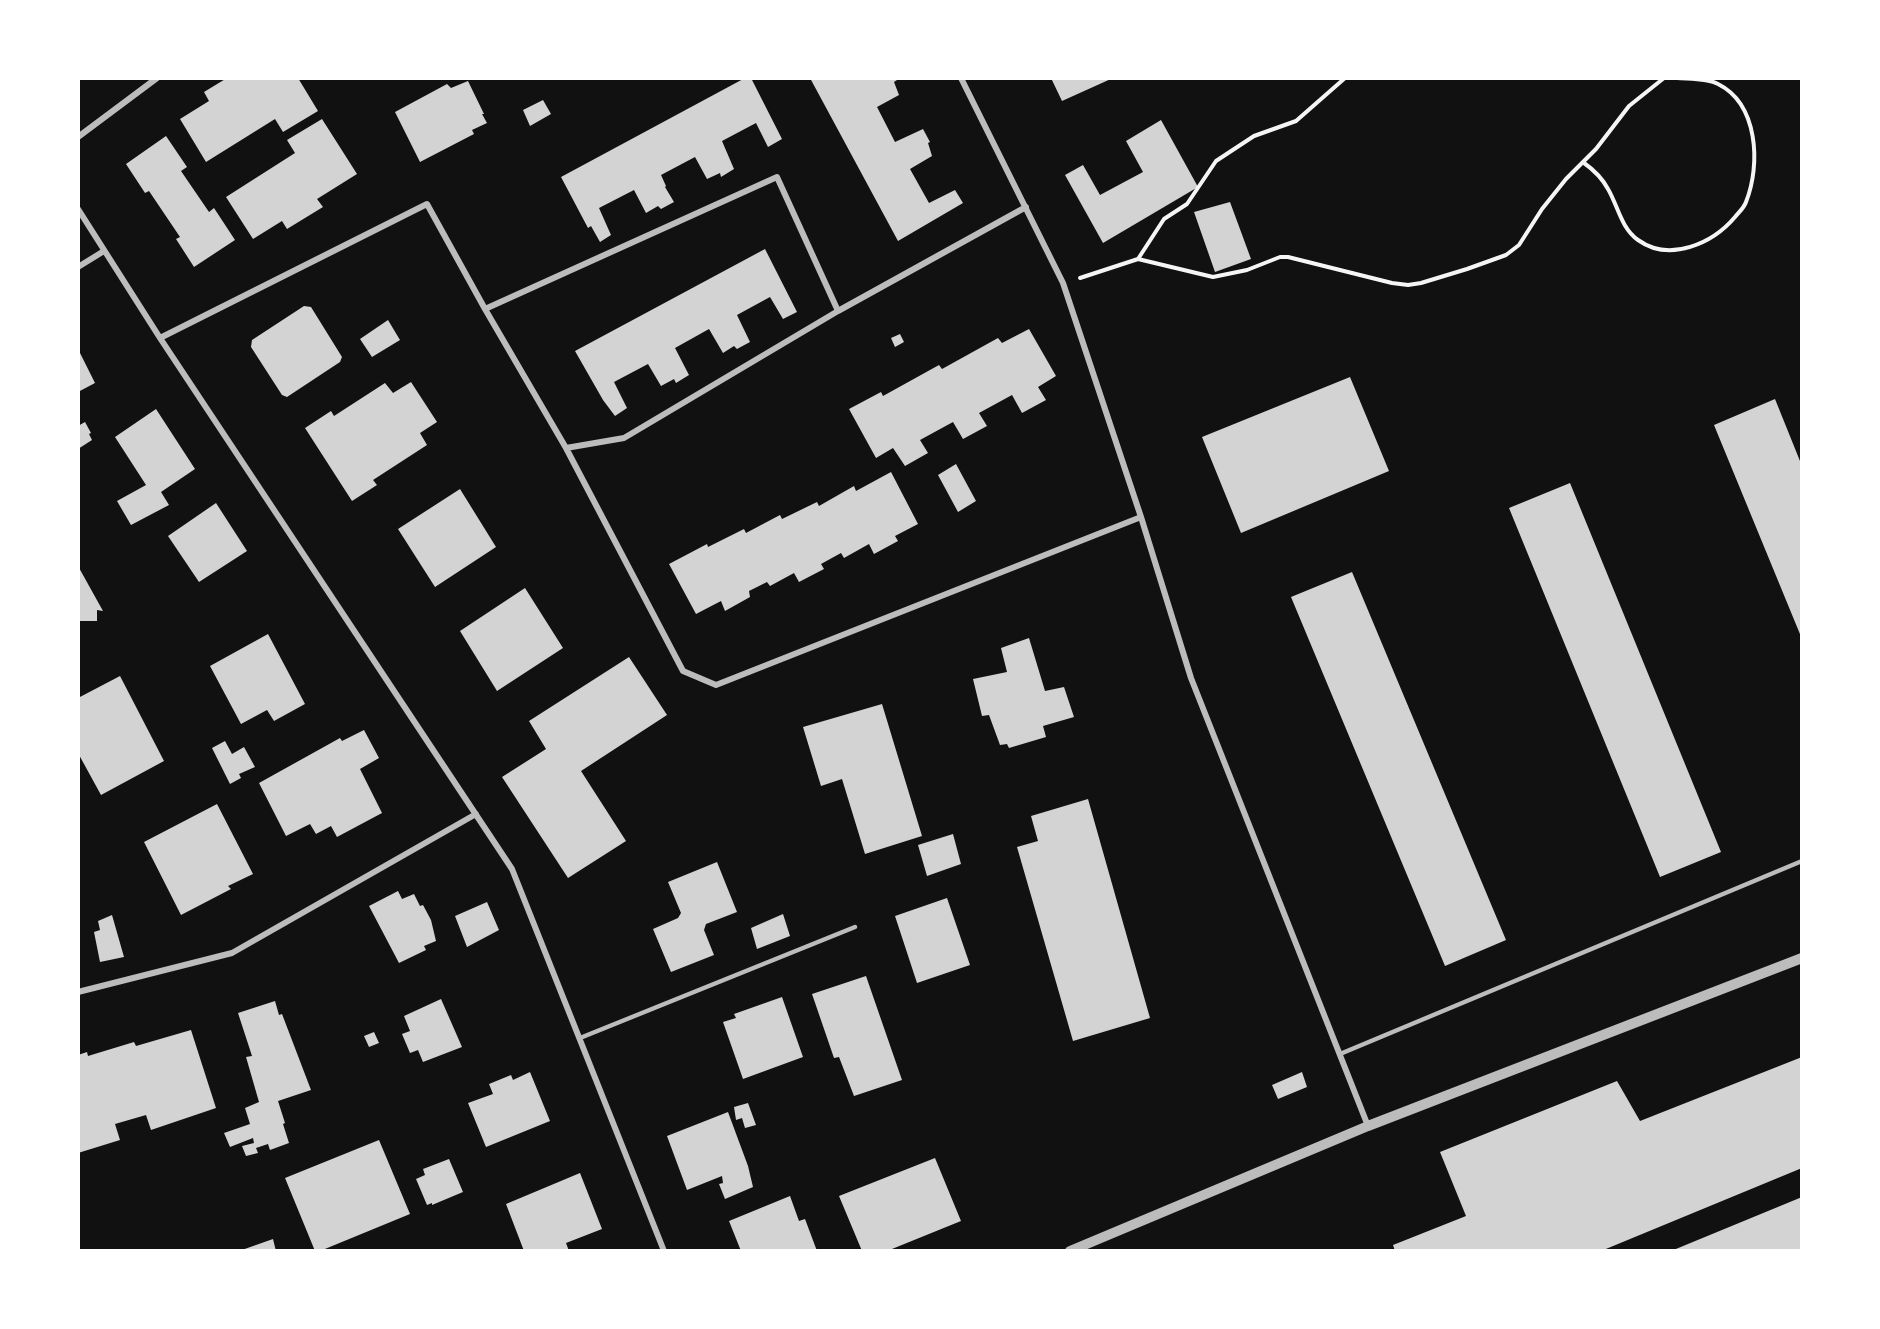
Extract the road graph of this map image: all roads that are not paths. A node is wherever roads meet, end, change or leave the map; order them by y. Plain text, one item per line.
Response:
1 (157, 78) edge
2 (961, 78) edge
3 (78, 137) edge
4 (1026, 207) junction
5 (78, 209) edge
6 (104, 251) junction
7 (78, 267) edge
8 (485, 309) junction
9 (838, 311) junction
10 (160, 338) junction
11 (566, 448) junction
12 (1142, 517) junction
13 (476, 814) junction
14 (1802, 861) edge
15 (855, 927) dead end
16 (1802, 958) edge
17 (78, 992) edge
18 (580, 1038) junction
19 (1340, 1053) junction
20 (1368, 1126) junction
21 (664, 1251) edge
22 (1070, 1251) edge

1 - 3 street
2 - 4 street
4 - 9 street
4 - 12 street
5 - 6 street
6 - 7 street
6 - 10 street
8 - 9 street
8 - 10 street
8 - 11 street
9 - 11 street
10 - 13 street
11 - 12 street
12 - 19 street
13 - 17 street
13 - 18 street
14 - 19 lane
15 - 18 lane
16 - 20 street
18 - 21 street
19 - 20 street
20 - 22 street

